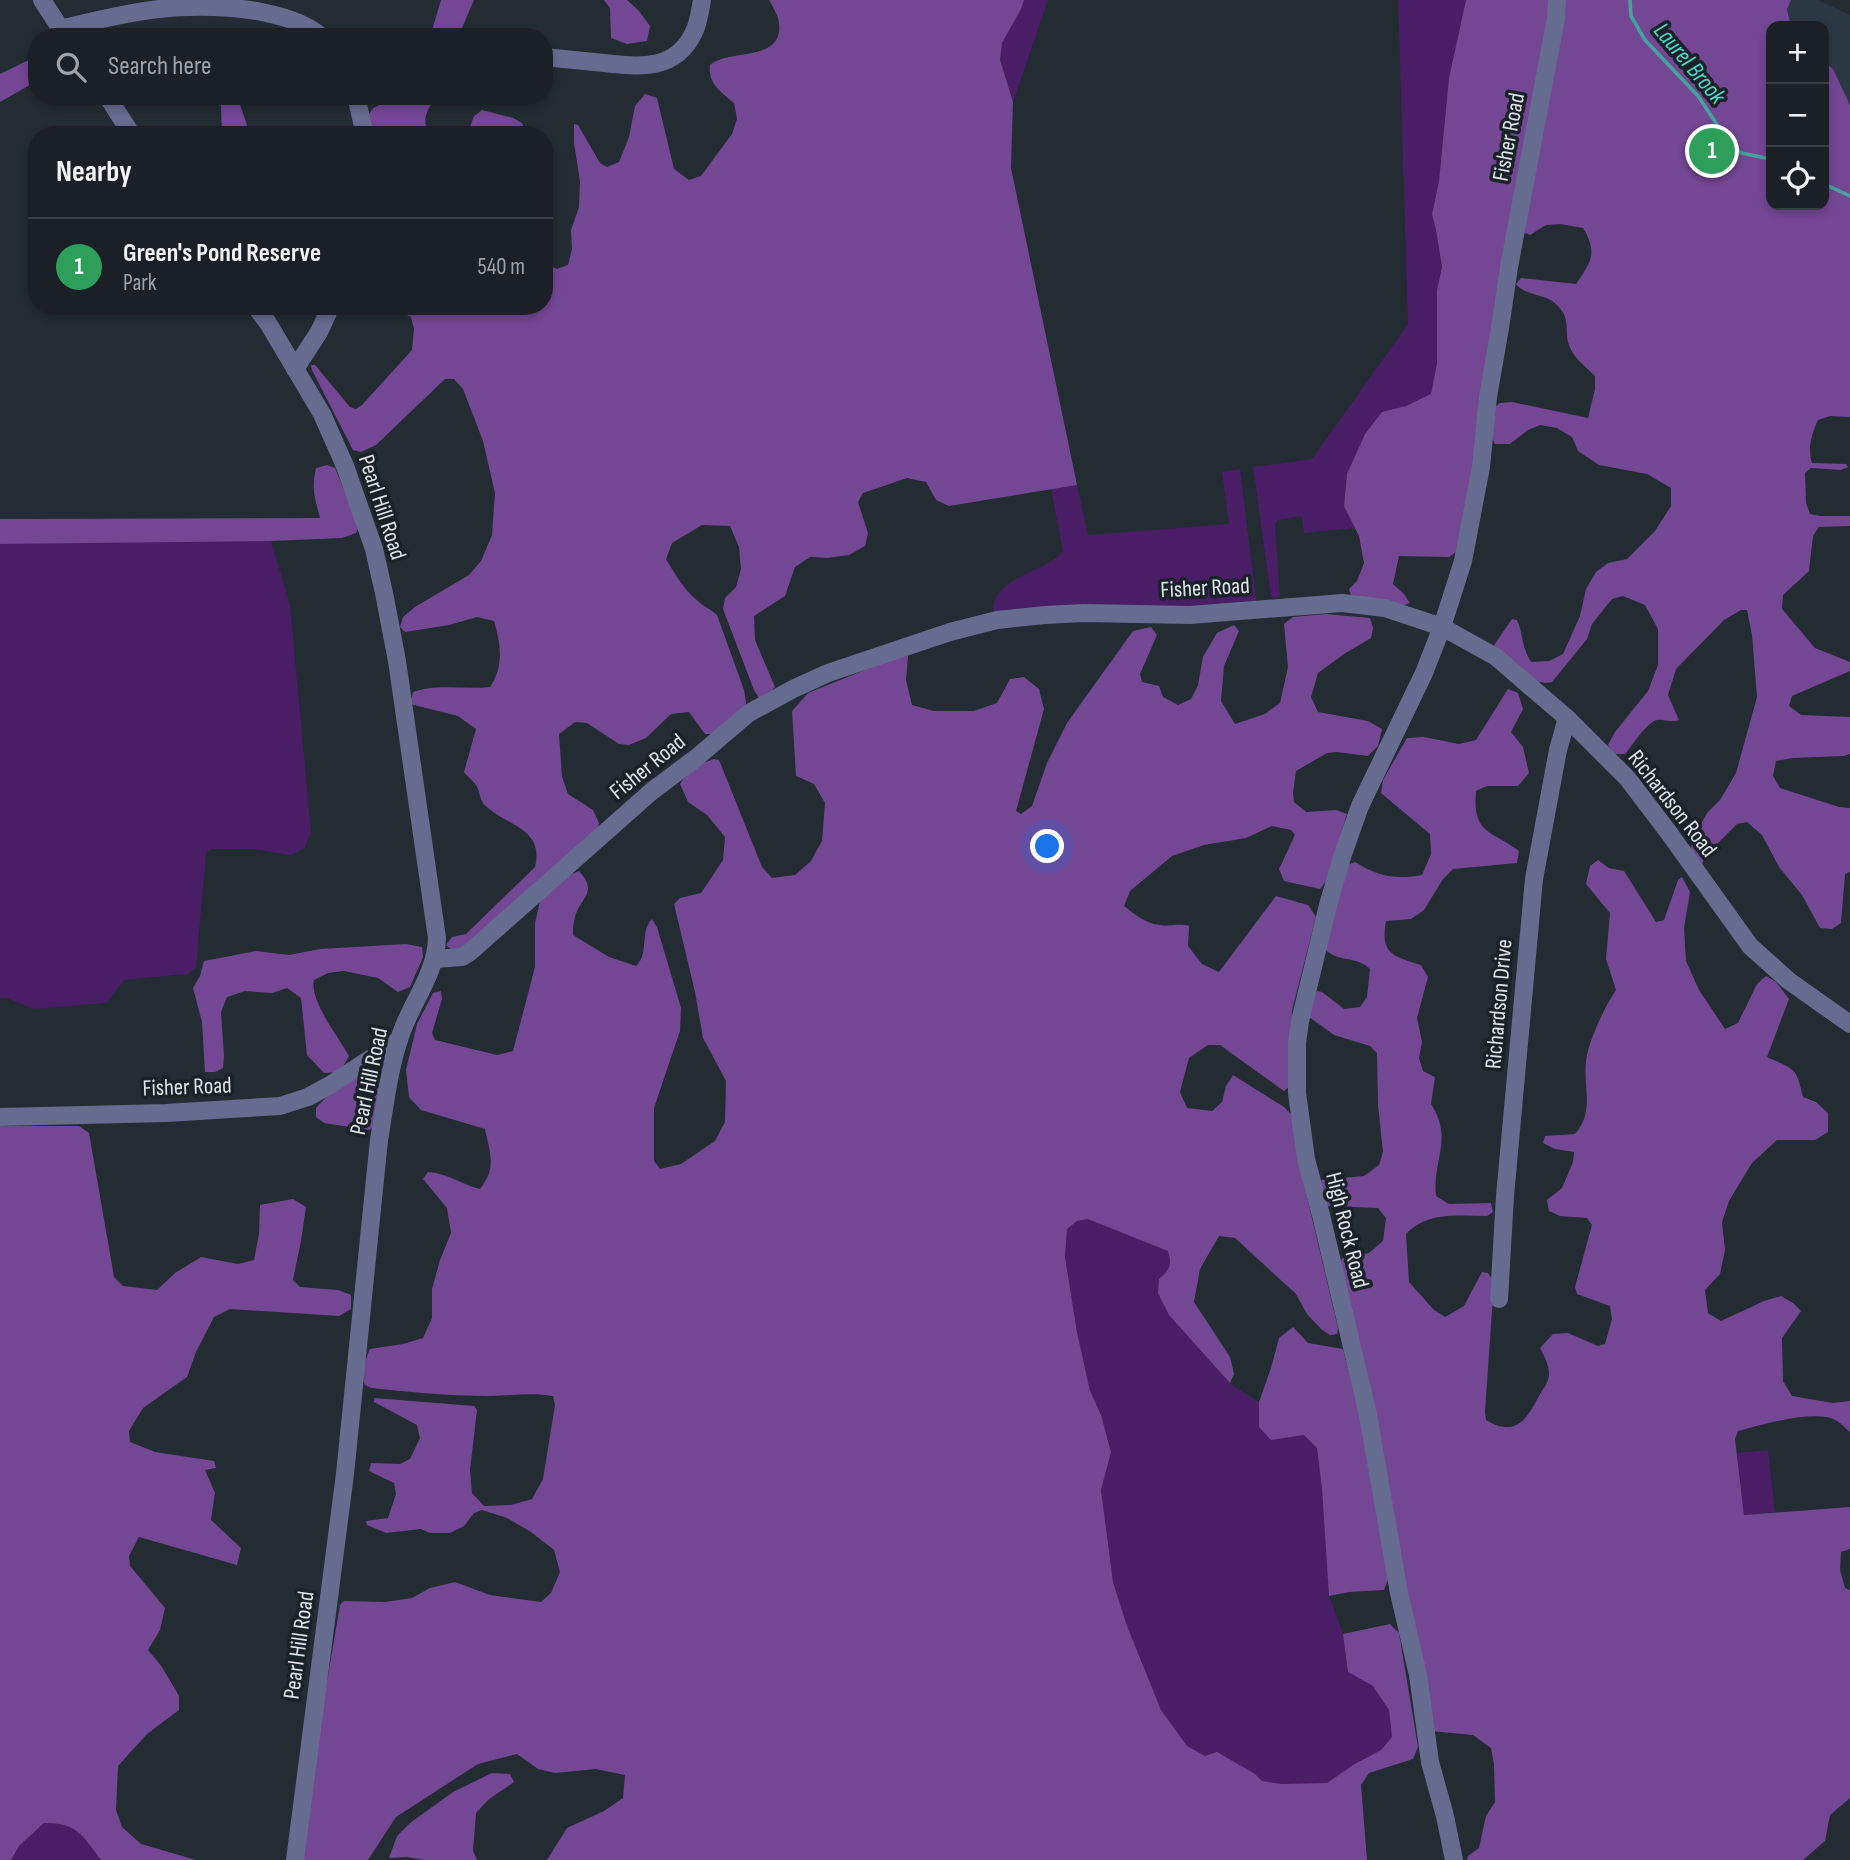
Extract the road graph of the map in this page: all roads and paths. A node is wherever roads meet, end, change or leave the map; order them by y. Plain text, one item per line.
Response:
1 (42, 0) edge
2 (702, 0) edge
3 (1557, 0) edge
4 (60, 28) edge
5 (78, 28) edge
6 (309, 28) edge
7 (553, 58) edge
8 (113, 105) edge
9 (362, 105) edge
10 (126, 126) edge
11 (364, 126) edge
12 (262, 315) edge
13 (327, 315) edge
14 (295, 369) junction
15 (1442, 627) junction
16 (1567, 718) junction
17 (435, 959) junction
18 (1850, 1024) edge
19 (399, 1040) junction
20 (0, 1117) edge
21 (1499, 1298) dead end
22 (295, 1860) edge
23 (1454, 1860) edge

1 - 4 street
2 - 7 street
3 - 15 street, Fisher Road
5 - 6 street
8 - 10 street
9 - 11 street
12 - 14 street, Pearl Hill Road
13 - 14 street
14 - 17 street, Pearl Hill Road
15 - 16 street, Richardson Road
15 - 17 street, Fisher Road
15 - 23 street, High Rock Road
16 - 18 street, Richardson Road
16 - 21 street, Richardson Drive
17 - 19 street, Pearl Hill Road
19 - 20 street, Fisher Road
19 - 22 street, Pearl Hill Road

